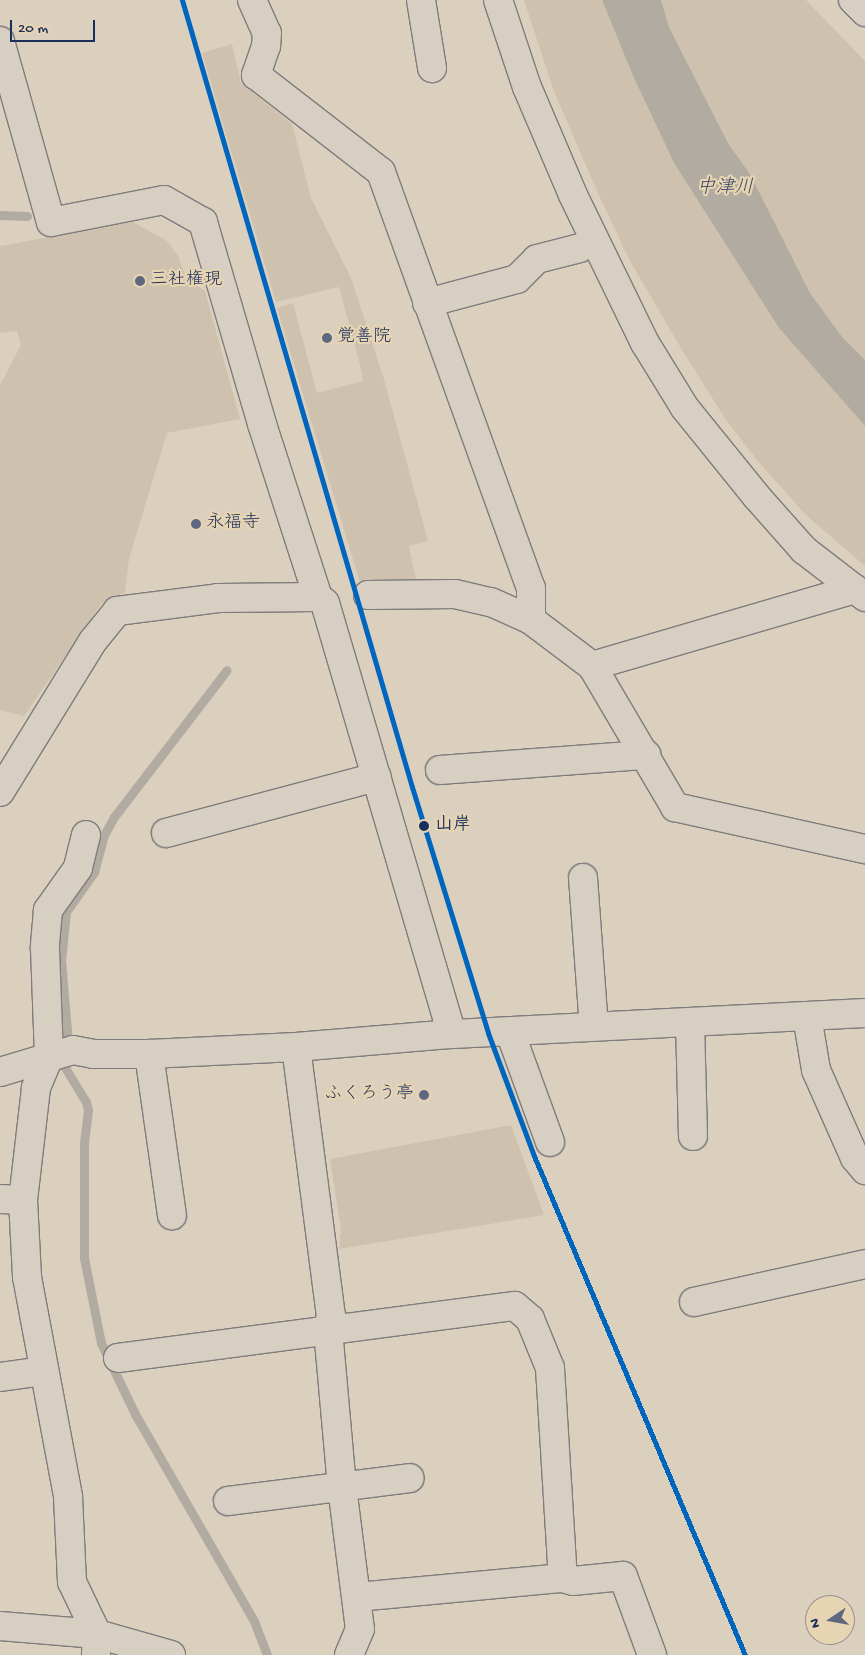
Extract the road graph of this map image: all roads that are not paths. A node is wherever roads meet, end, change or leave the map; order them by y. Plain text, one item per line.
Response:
1 (252, 0) edge
2 (421, 0) edge
3 (498, 0) edge
4 (853, 0) edge
5 (865, 12) edge
6 (0, 40) edge
7 (432, 68) dead end
8 (4, 72) edge
9 (580, 248) dead end
10 (427, 303) junction
11 (860, 593) edge
12 (368, 595) dead end
13 (318, 597) junction
14 (531, 620) junction
15 (592, 666) junction
16 (646, 755) junction
17 (440, 770) dead end
18 (377, 777) junction
19 (0, 792) edge
20 (166, 833) dead end
21 (86, 835) dead end
22 (865, 849) edge
23 (583, 878) dead end
24 (865, 1013) edge
25 (807, 1016) junction
26 (690, 1022) junction
27 (594, 1027) junction
28 (510, 1032) junction
29 (452, 1034) junction
30 (296, 1047) junction
31 (149, 1054) junction
32 (49, 1057) junction
33 (0, 1072) edge
34 (693, 1136) dead end
35 (550, 1142) dead end
36 (865, 1170) edge
37 (12, 1200) edge
38 (172, 1215) dead end
39 (865, 1264) edge
40 (694, 1302) dead end
41 (328, 1330) junction
42 (118, 1358) dead end
43 (44, 1371) junction
44 (0, 1377) edge
45 (410, 1478) dead end
46 (342, 1487) junction
47 (228, 1501) dead end
48 (563, 1578) junction
49 (357, 1597) junction
50 (0, 1626) edge
51 (97, 1645) edge
52 (171, 1655) edge
53 (349, 1655) edge
54 (652, 1655) edge

1 - 10 street
2 - 7 street
3 - 11 street
4 - 5 street
6 - 8 street
8 - 13 street
9 - 10 street
10 - 14 street
11 - 15 street
12 - 14 street
13 - 18 street
13 - 19 street
14 - 15 street
15 - 16 street
16 - 17 street
16 - 22 street
18 - 20 street
18 - 29 street
21 - 32 street
23 - 27 street
24 - 25 street
25 - 26 street
25 - 36 street
26 - 27 street
26 - 34 street
27 - 28 street
28 - 29 street
28 - 35 street
29 - 30 street
30 - 31 street
30 - 41 street
31 - 32 street
31 - 38 street
32 - 33 street
32 - 37 street
37 - 43 street
39 - 40 street
41 - 42 street
41 - 46 street
41 - 48 street
43 - 44 street
43 - 51 street
45 - 46 street
46 - 47 street
46 - 49 street
48 - 49 street
48 - 54 street
49 - 53 street
50 - 51 street
51 - 52 street

